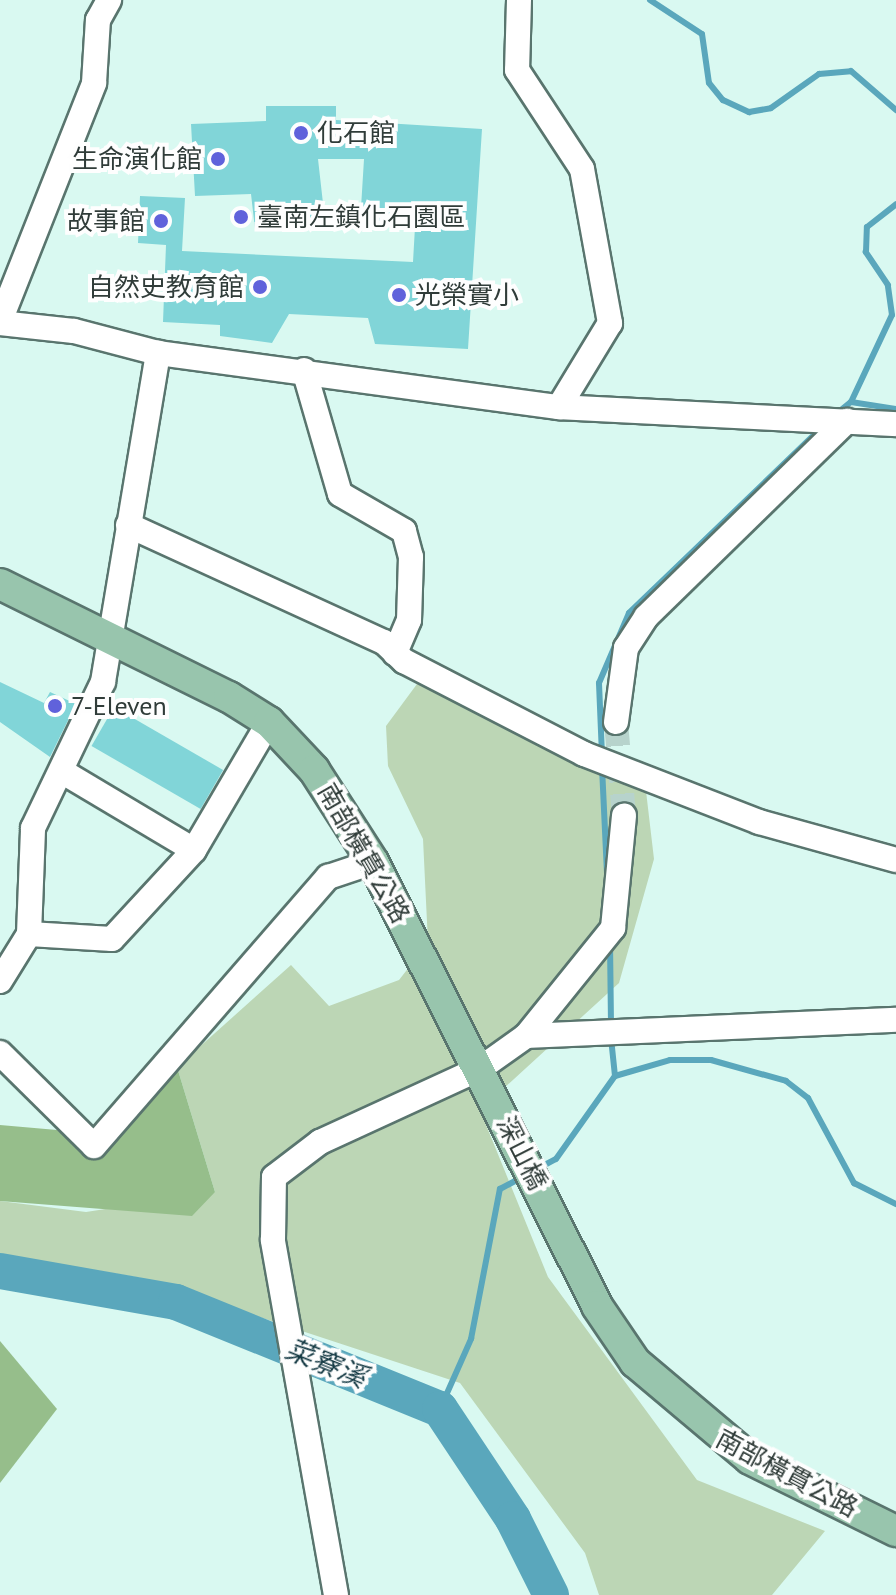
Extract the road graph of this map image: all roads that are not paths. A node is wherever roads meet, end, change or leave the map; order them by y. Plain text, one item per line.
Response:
1 (109, 0) edge
2 (519, 0) edge
3 (0, 322) edge
4 (158, 353) junction
5 (304, 370) junction
6 (559, 407) junction
7 (847, 421) junction
8 (896, 424) edge
9 (128, 525) junction
10 (0, 584) edge
11 (110, 640) junction
12 (395, 653) junction
13 (269, 722) junction
14 (616, 722) tunnel mouth
15 (63, 772) junction
16 (624, 816) tunnel mouth
17 (194, 850) junction
18 (896, 860) edge
19 (373, 862) junction
20 (29, 934) junction
21 (0, 981) edge
22 (896, 1020) edge
23 (526, 1036) junction
24 (0, 1053) edge
25 (487, 1081) junction
26 (552, 1212) joint
27 (896, 1531) edge
28 (336, 1595) edge

1 - 3 lane
2 - 6 lane
3 - 4 lane
4 - 5 lane
4 - 9 lane
5 - 6 lane
5 - 12 lane
6 - 7 lane
7 - 8 lane
7 - 14 lane
9 - 11 lane
9 - 12 lane
10 - 11 main road, 南部橫貫公路
11 - 13 main road, 南部橫貫公路
11 - 15 lane
12 - 18 lane
13 - 17 lane
13 - 19 main road, 南部橫貫公路
15 - 17 lane
15 - 20 lane
16 - 23 lane
17 - 20 lane
19 - 24 lane
19 - 25 main road, 南部橫貫公路
20 - 21 lane
22 - 23 lane
23 - 25 lane
25 - 26 main road, 深山橋
25 - 28 lane
26 - 27 main road, 南部橫貫公路

